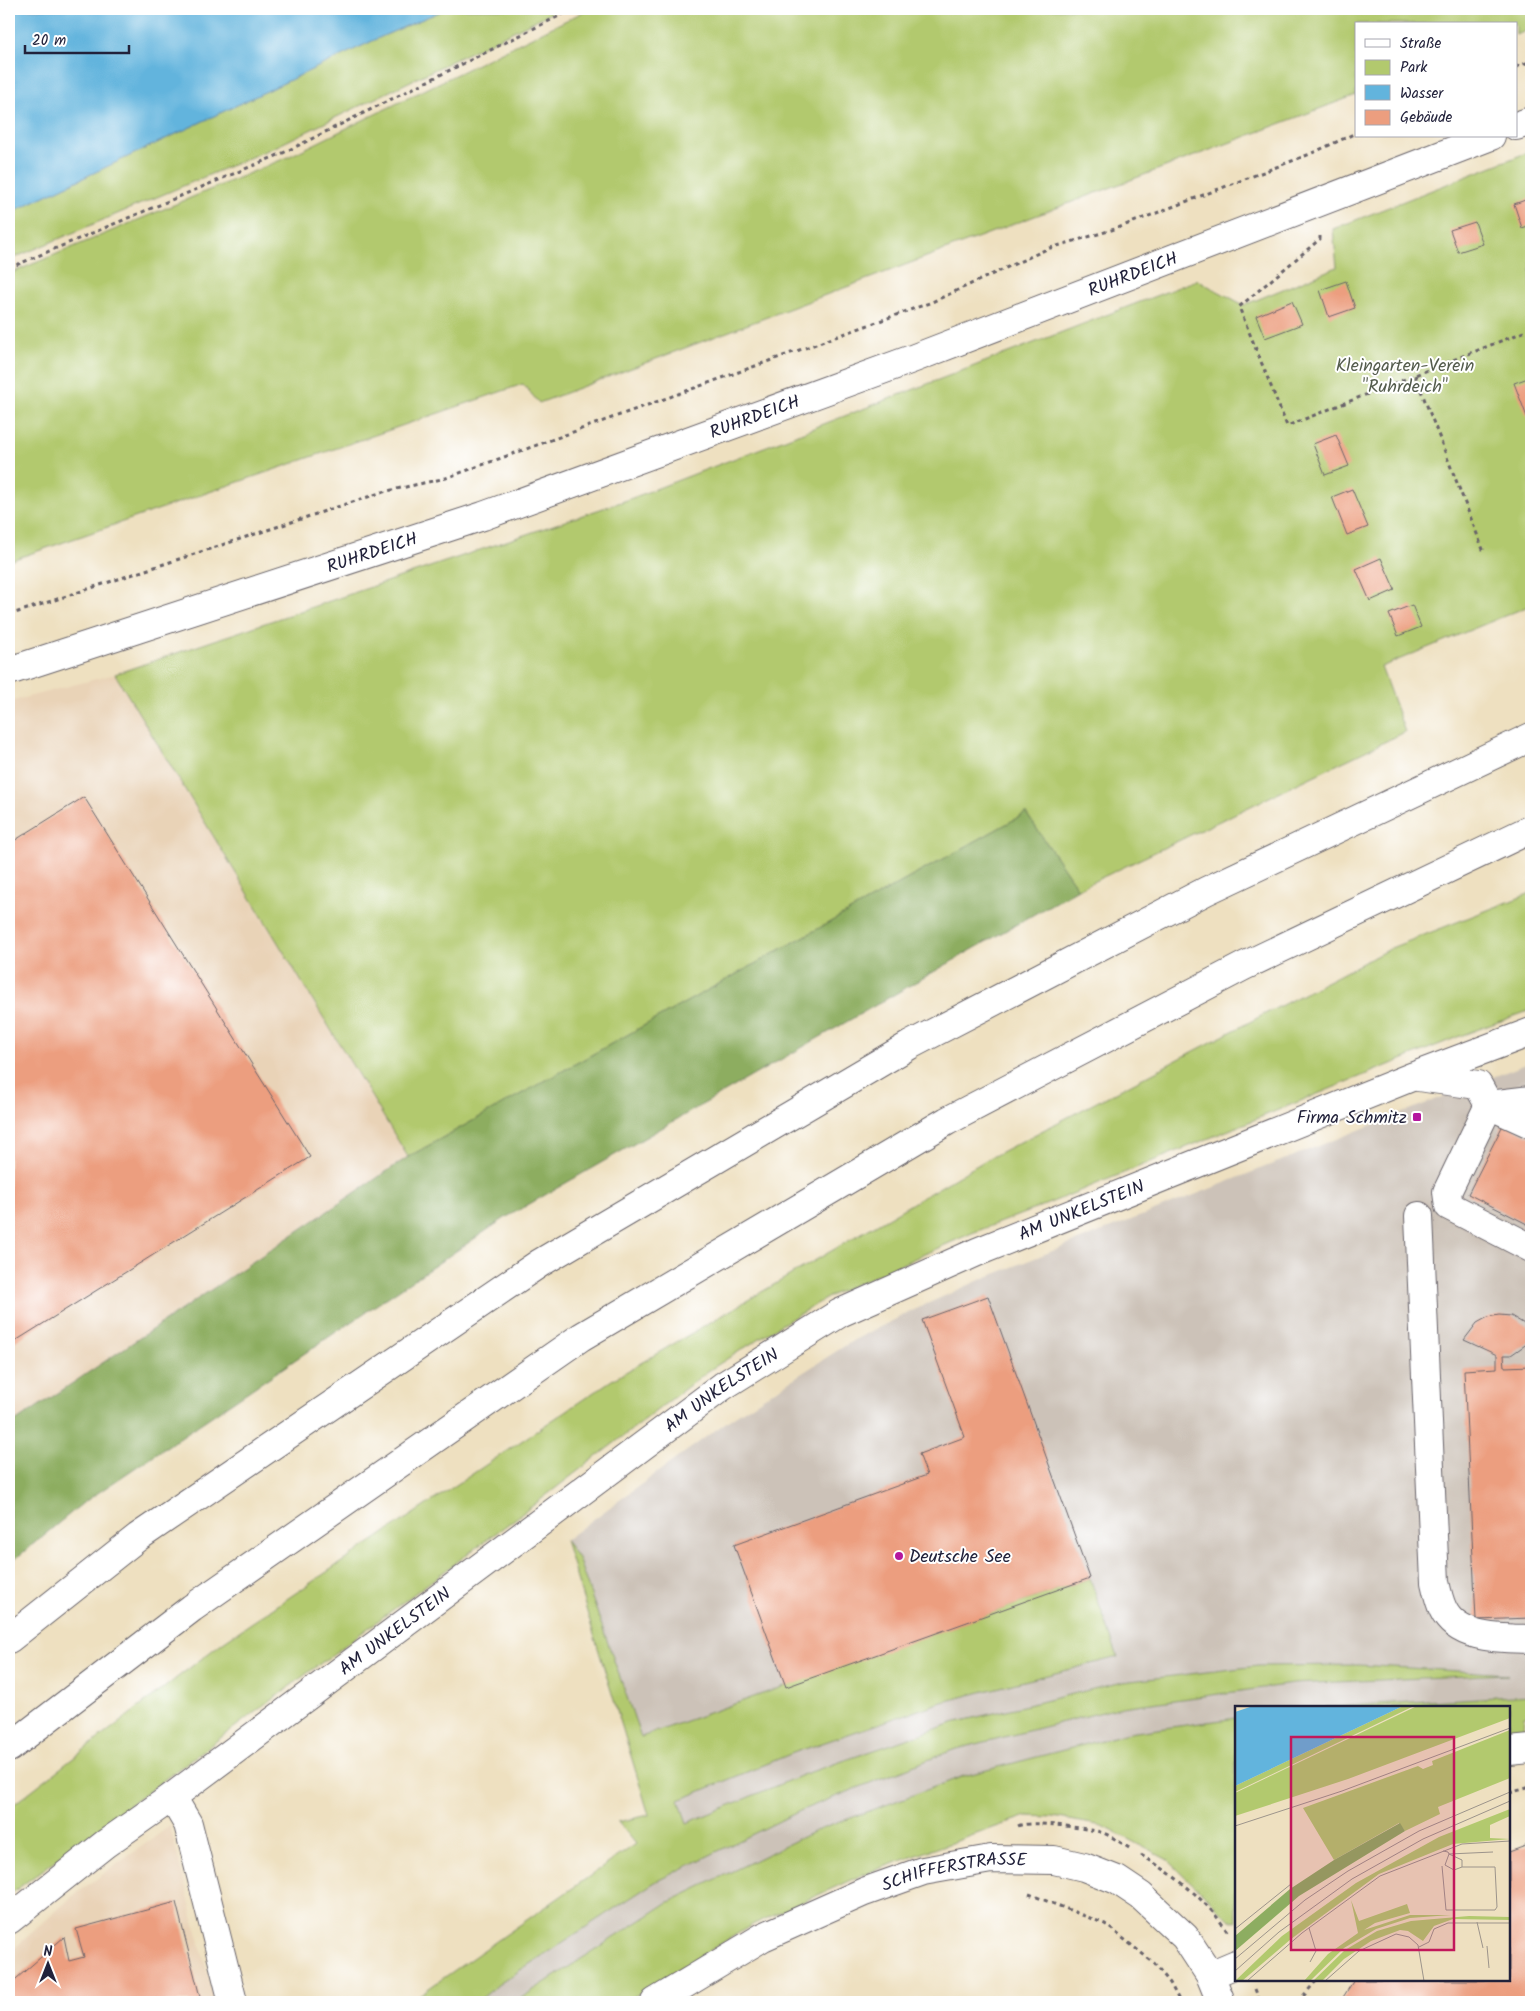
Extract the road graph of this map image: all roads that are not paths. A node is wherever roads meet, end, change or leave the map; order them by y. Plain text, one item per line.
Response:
1 (1531, 121) edge
2 (1518, 125) edge
3 (1486, 138) edge
4 (9, 671) edge
5 (1531, 737) edge
6 (1531, 829) edge
7 (1531, 1032) edge
8 (1414, 1076) junction
9 (1531, 1100) edge
10 (1489, 1105) junction
11 (1531, 1124) edge
12 (1419, 1216) dead end
13 (1531, 1248) edge
14 (9, 1639) edge
15 (1531, 1639) edge
16 (9, 1748) edge
17 (1531, 1749) edge
18 (1510, 1751) edge
19 (172, 1797) junction
20 (9, 1920) edge
21 (1235, 1964) edge
22 (1210, 1975) junction
23 (233, 2002) edge
24 (655, 2002) edge
25 (1221, 2002) edge

1 - 2 main road
3 - 4 main road, RUHRDEICH
5 - 14 main road
6 - 16 main road
7 - 8 main road, AM UNKELSTEIN
8 - 10 main road
8 - 19 main road, AM UNKELSTEIN
9 - 10 main road
10 - 11 main road
10 - 13 main road
12 - 15 main road
17 - 18 main road
19 - 20 main road, AM UNKELSTEIN
19 - 23 main road
21 - 22 main road
22 - 24 main road, SCHIFFERSTRASSE
22 - 25 main road, SCHIFFERSTRASSE

